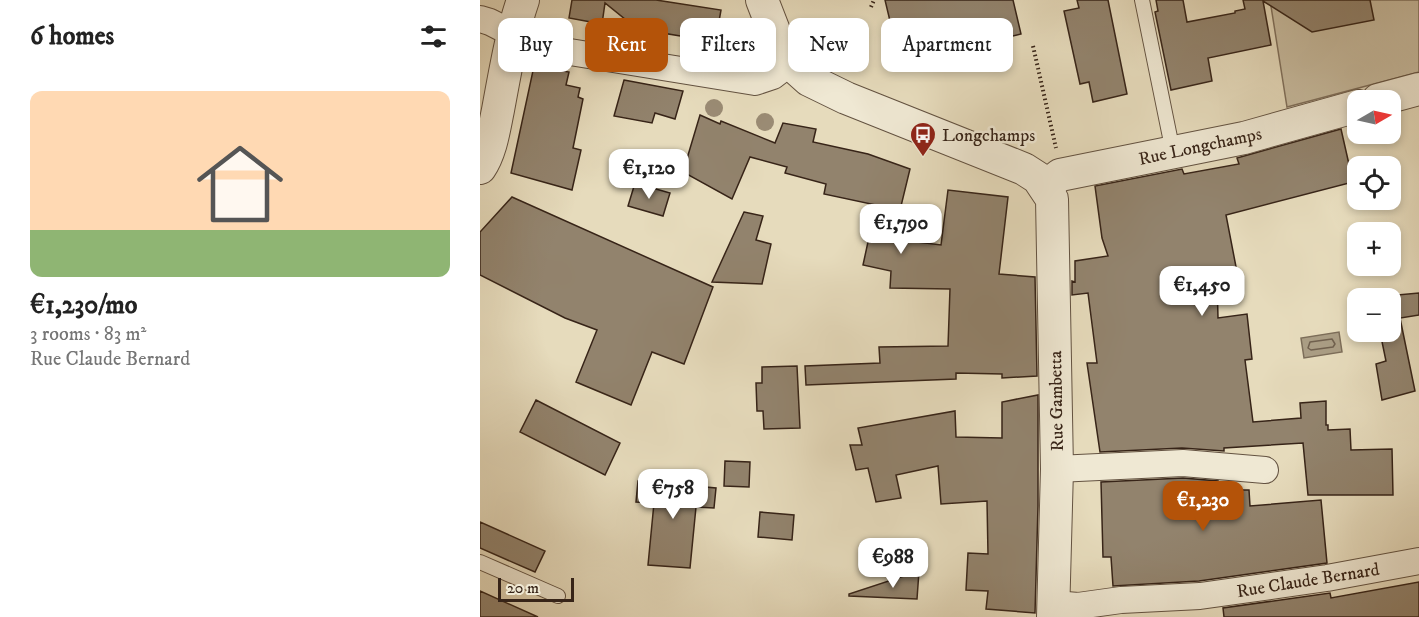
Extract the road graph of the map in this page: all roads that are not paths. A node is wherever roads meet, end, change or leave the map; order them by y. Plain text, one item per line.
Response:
1 (523, 0) edge
2 (762, 0) edge
3 (1142, 0) edge
4 (518, 18) edge
5 (480, 19) edge
6 (498, 27) edge
7 (573, 53) edge
8 (788, 59) edge
9 (788, 65) edge
10 (506, 72) edge
11 (800, 72) edge
12 (1419, 89) edge
13 (1401, 94) edge
14 (1347, 109) edge
15 (1173, 152) junction
16 (480, 168) edge
17 (1045, 187) junction
18 (1057, 469) junction
19 (1264, 470) dead end
20 (1419, 561) edge
21 (480, 562) edge
22 (558, 596) dead end
23 (1053, 610) edge

1 - 4 street
2 - 8 street
3 - 15 lane
5 - 6 street
7 - 9 street
10 - 16 street
11 - 17 street
12 - 13 street
14 - 15 street, Rue Longchamps
15 - 17 street, Rue Longchamps
17 - 18 street, Rue Gambetta
18 - 19 street
18 - 23 street, Rue Gambetta
20 - 23 street, Rue Claude Bernard
21 - 22 lane

